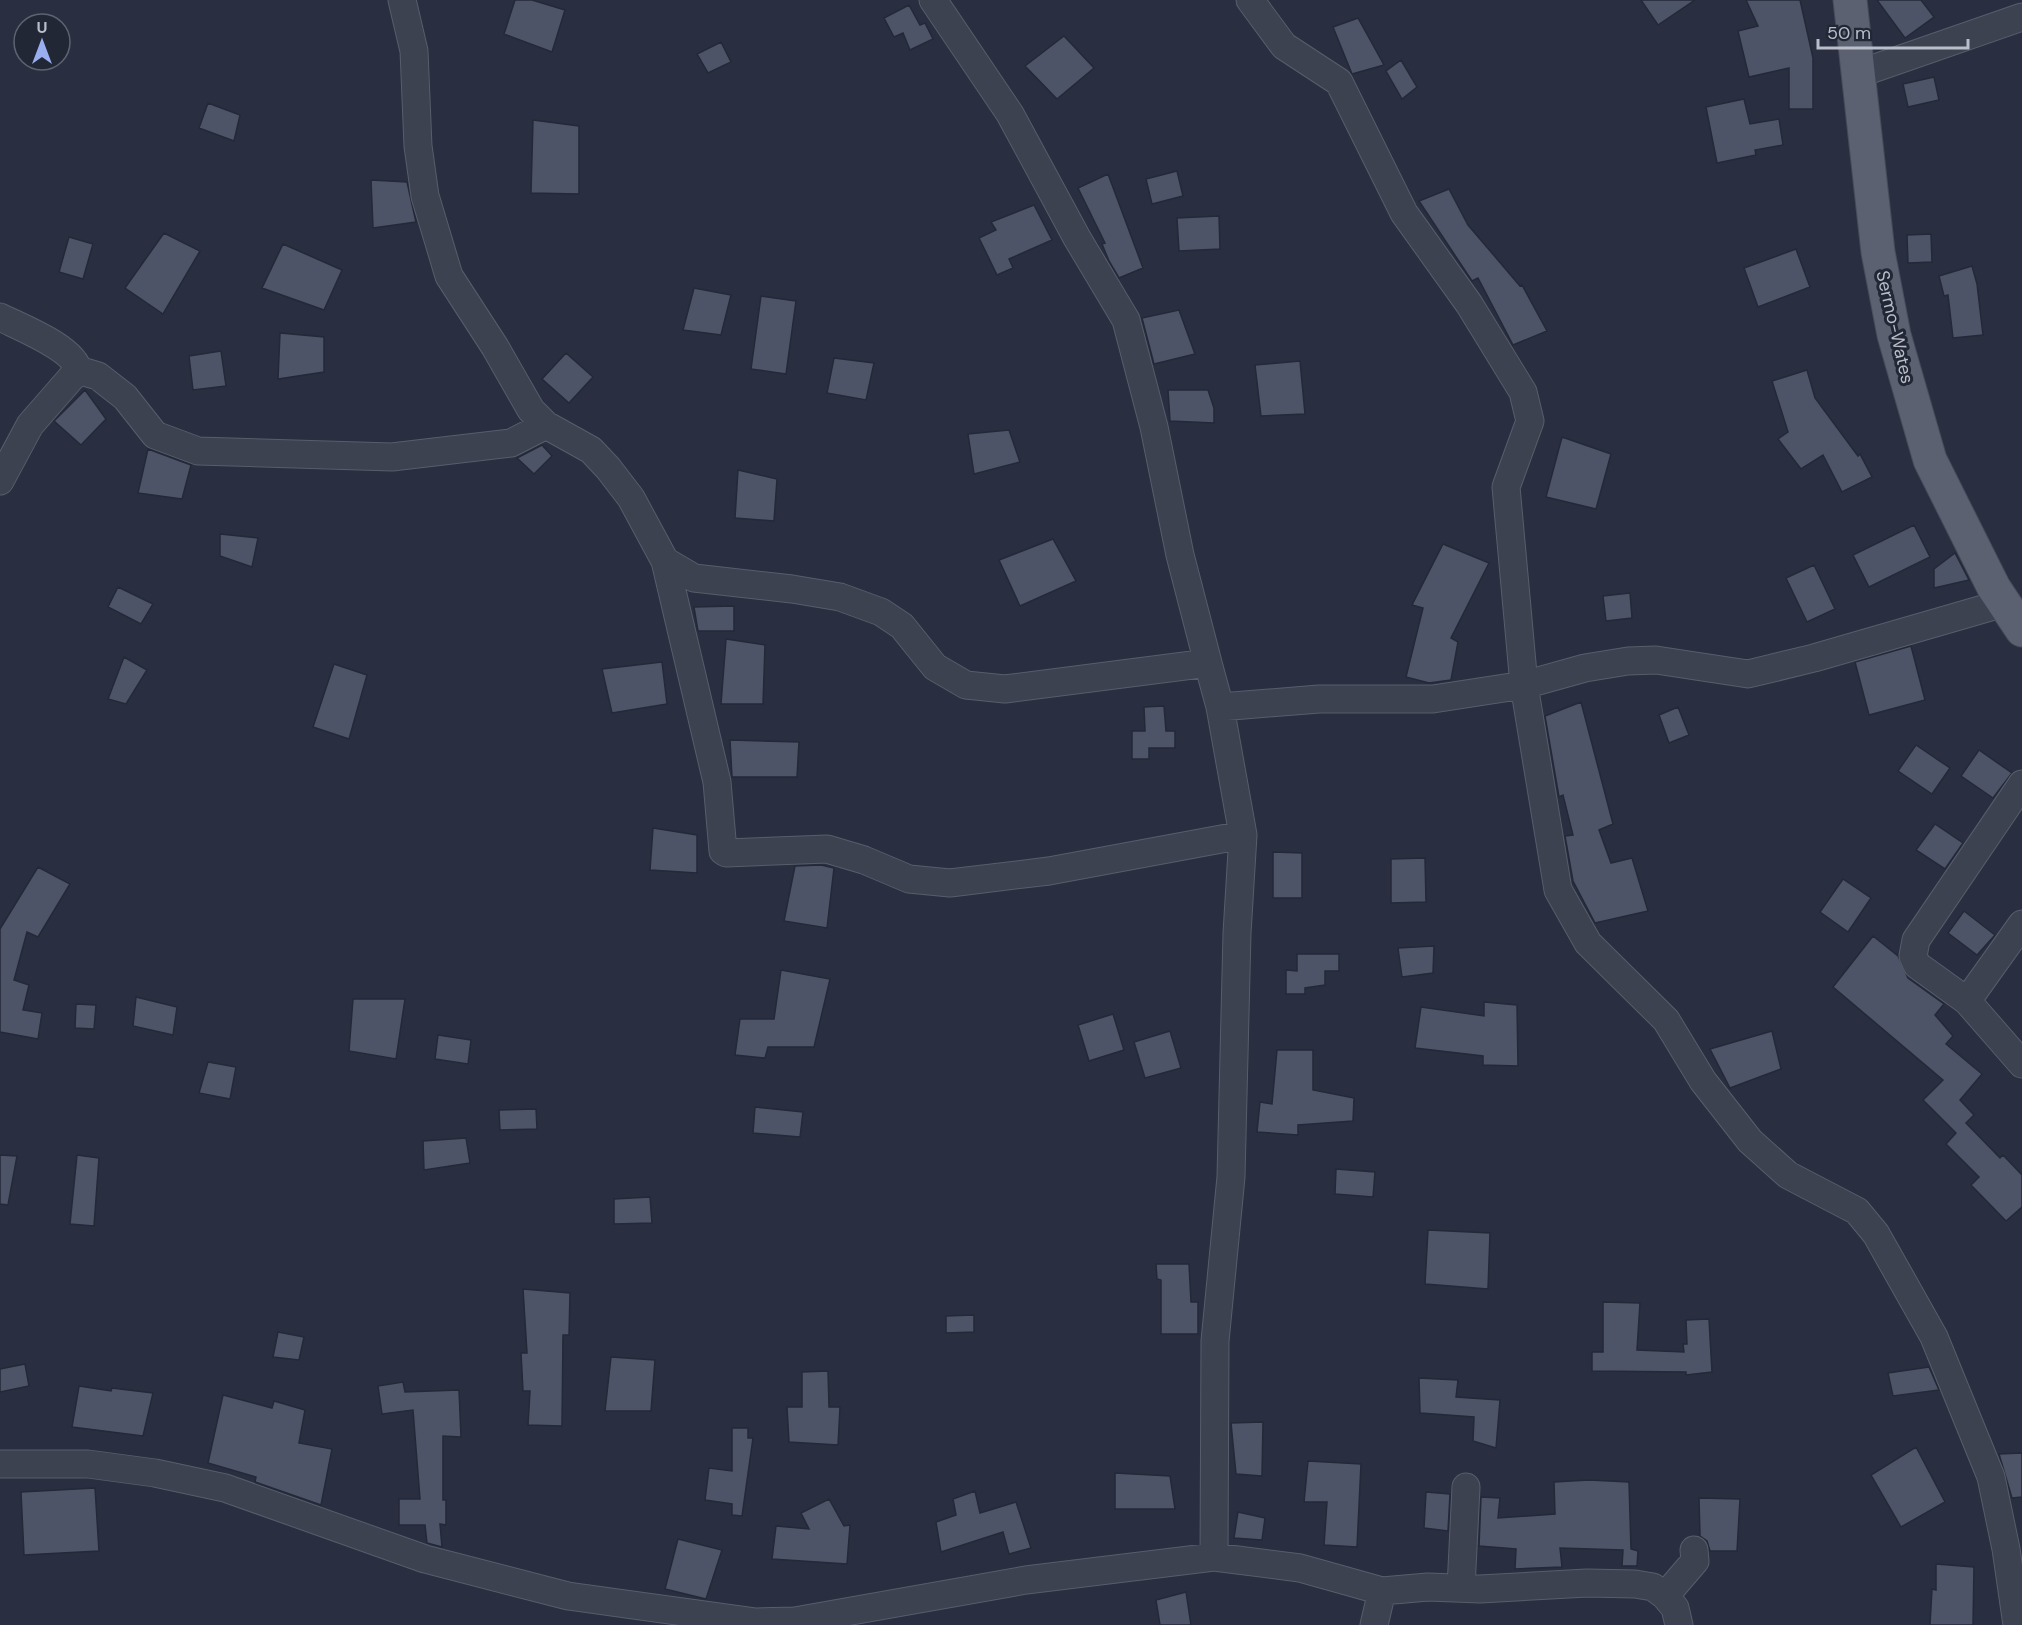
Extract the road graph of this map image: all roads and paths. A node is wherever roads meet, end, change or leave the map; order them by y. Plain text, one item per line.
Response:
1 (402, 0) edge
2 (933, 0) edge
3 (1250, 0) edge
4 (1850, 0) edge
5 (2022, 17) edge
6 (1858, 75) junction
7 (0, 316) edge
8 (78, 370) junction
9 (546, 425) junction
10 (0, 481) edge
11 (665, 561) junction
12 (2004, 603) junction
13 (2022, 630) edge
14 (1208, 663) junction
15 (1524, 685) junction
16 (1220, 707) junction
17 (2022, 784) edge
18 (1244, 835) junction
19 (2022, 924) edge
20 (1967, 1001) junction
21 (2022, 1064) edge
22 (0, 1464) edge
23 (1466, 1487) dead end
24 (2014, 1548) edge
25 (1694, 1550) dead end
26 (1214, 1557) junction
27 (1461, 1588) junction
28 (1382, 1591) junction
29 (1665, 1596) junction
30 (618, 1614) edge
31 (756, 1624) edge
32 (1374, 1625) edge
33 (1679, 1625) edge
34 (2017, 1625) edge

1 - 9 street
2 - 14 street
3 - 15 street
4 - 6 main road, Sermo-Wates
5 - 6 street
6 - 12 main road, Sermo-Wates
7 - 8 street
8 - 9 street
8 - 10 street
9 - 11 street
11 - 14 street
11 - 18 street
12 - 13 main road, Sermo-Wates
12 - 15 street
14 - 16 street
15 - 16 street
15 - 24 street
16 - 18 street
17 - 20 street
18 - 26 street
19 - 20 street
20 - 21 street
22 - 30 street
23 - 27 street
24 - 34 street
25 - 29 street
26 - 28 street
26 - 31 street
27 - 28 street
27 - 29 street
28 - 32 street
29 - 33 street
30 - 31 street

